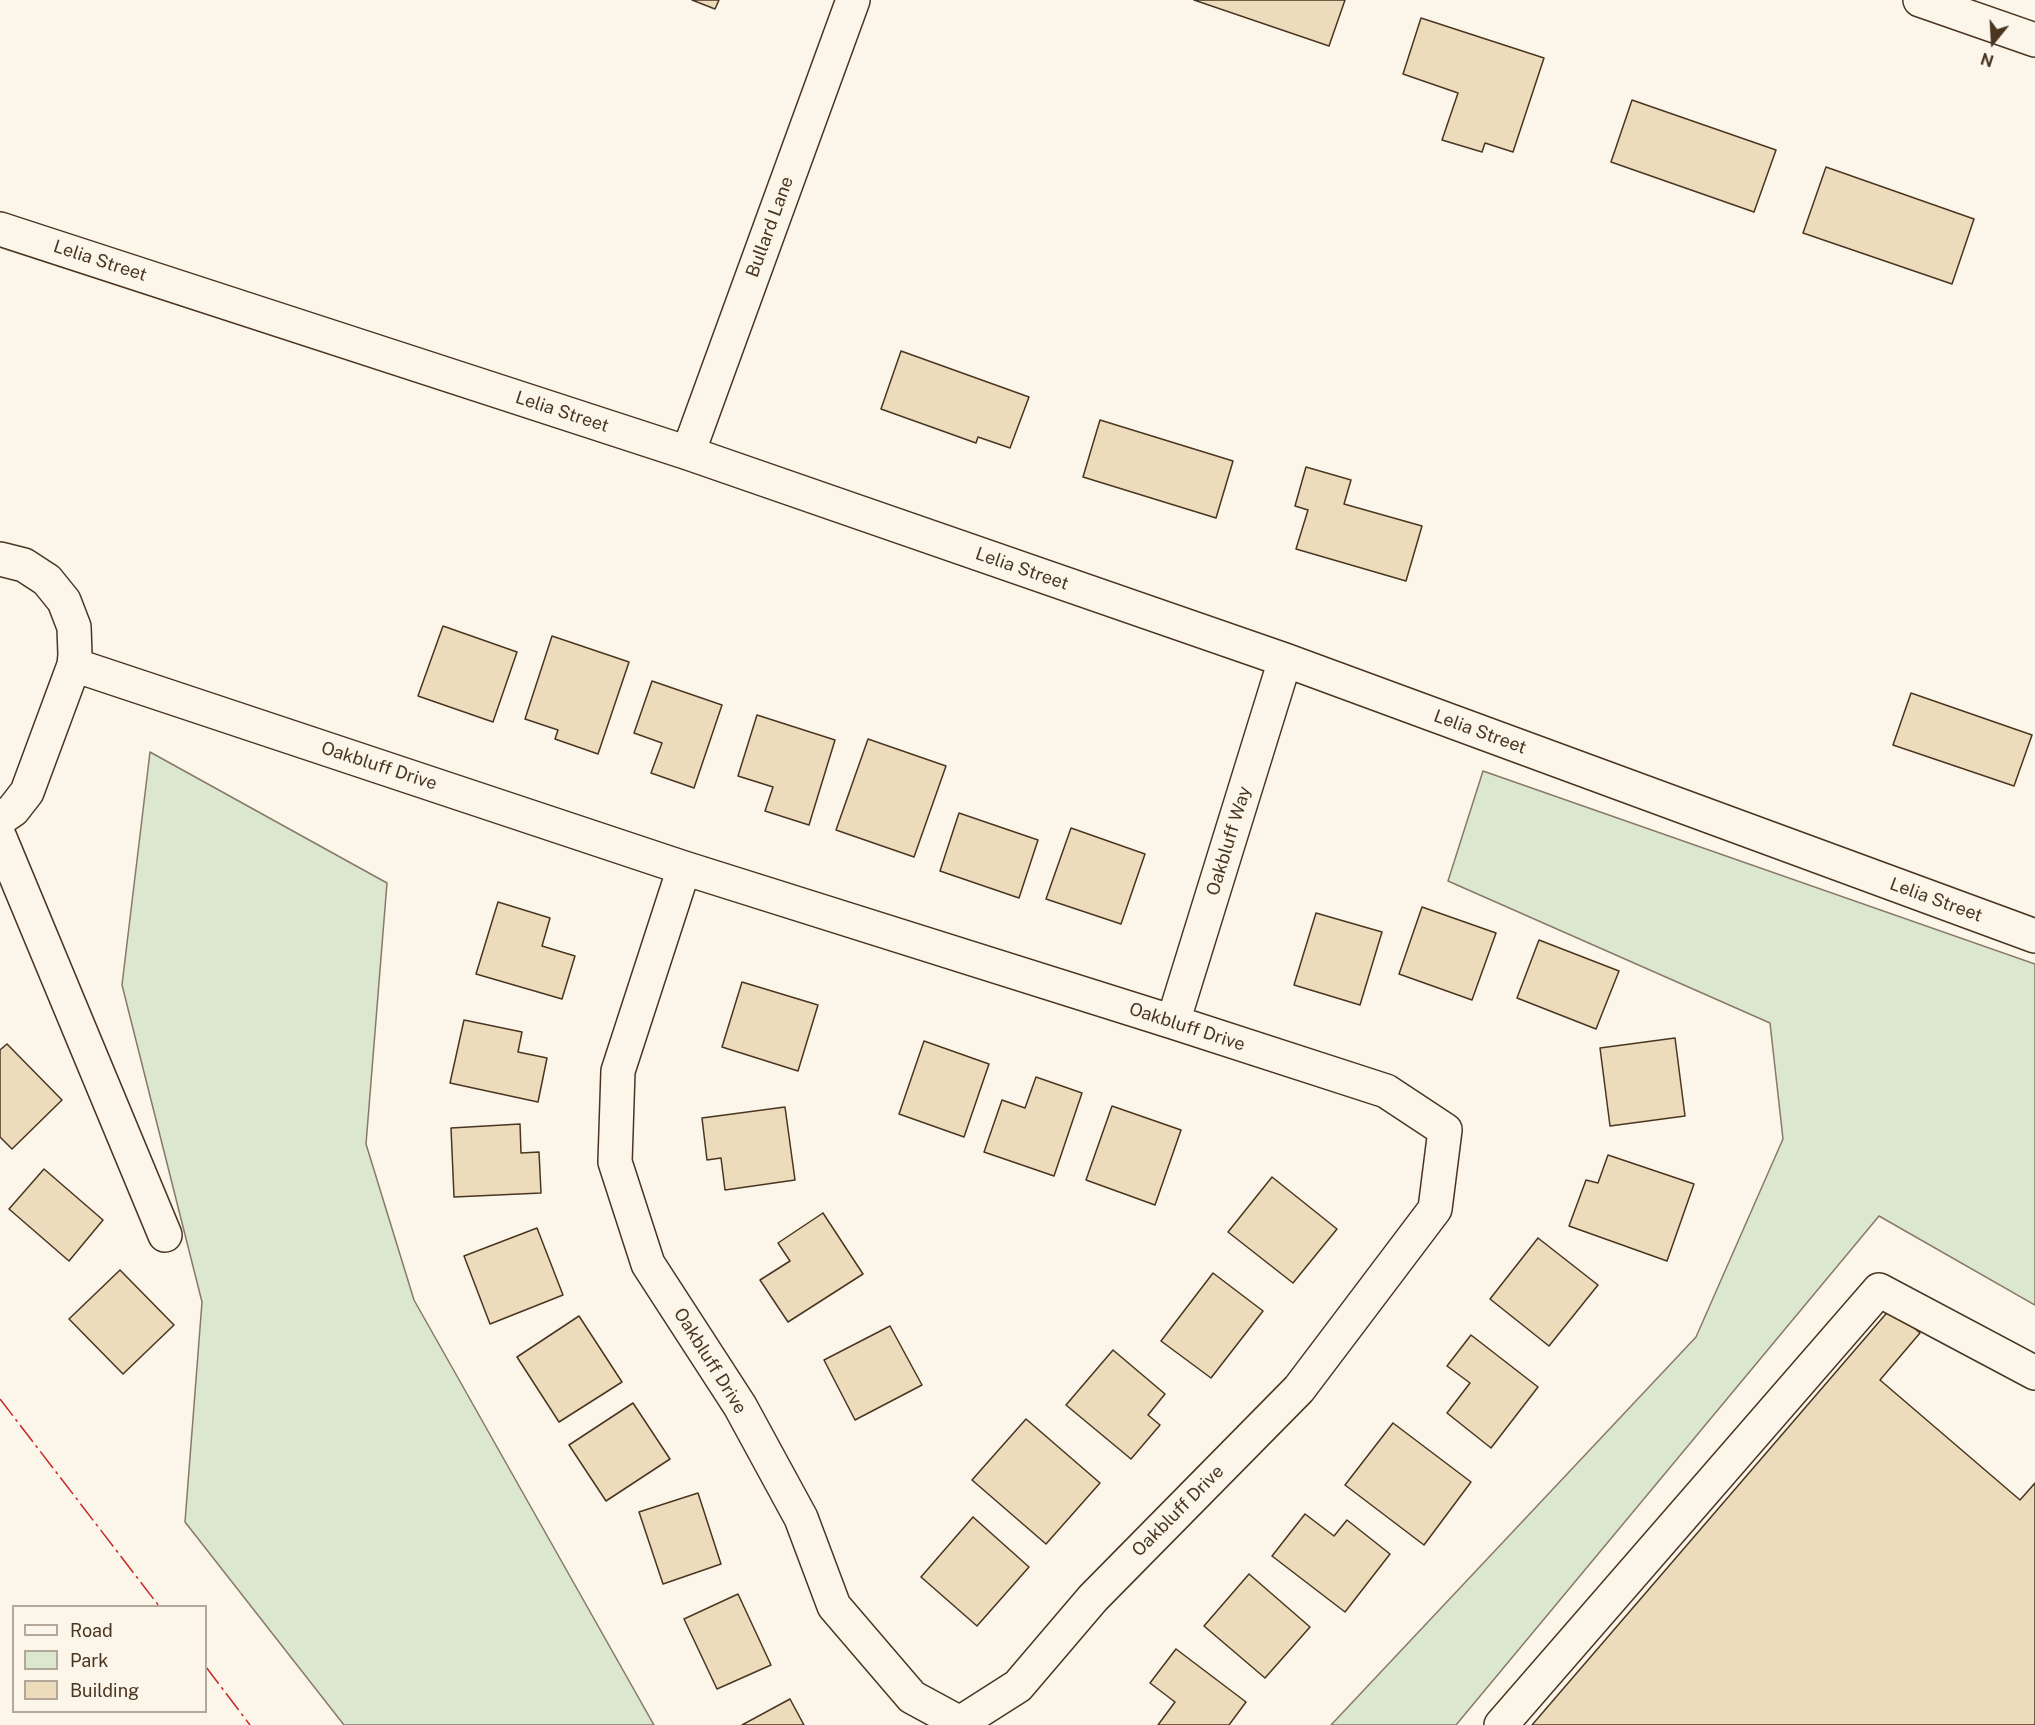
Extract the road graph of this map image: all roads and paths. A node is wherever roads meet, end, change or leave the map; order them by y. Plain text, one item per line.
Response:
1 (853, 0) edge
2 (1920, 0) edge
3 (2035, 40) edge
4 (0, 229) edge
5 (688, 453) junction
6 (0, 559) edge
7 (1285, 660) junction
8 (74, 665) junction
9 (0, 819) edge
10 (0, 837) edge
11 (684, 868) junction
12 (2035, 936) edge
13 (1173, 1022) junction
14 (165, 1235) dead end
15 (2035, 1373) edge
16 (1501, 1725) edge

1 - 5 street, Bullard Lane
2 - 3 street
4 - 5 street, Lelia Street
5 - 7 street, Lelia Street
6 - 8 street
7 - 12 street, Lelia Street
7 - 13 street, Oakbluff Way
8 - 9 street
8 - 11 street, Oakbluff Drive
10 - 14 street
11 - 13 street, Oakbluff Drive
11 - 13 street, Oakbluff Drive
15 - 16 street

